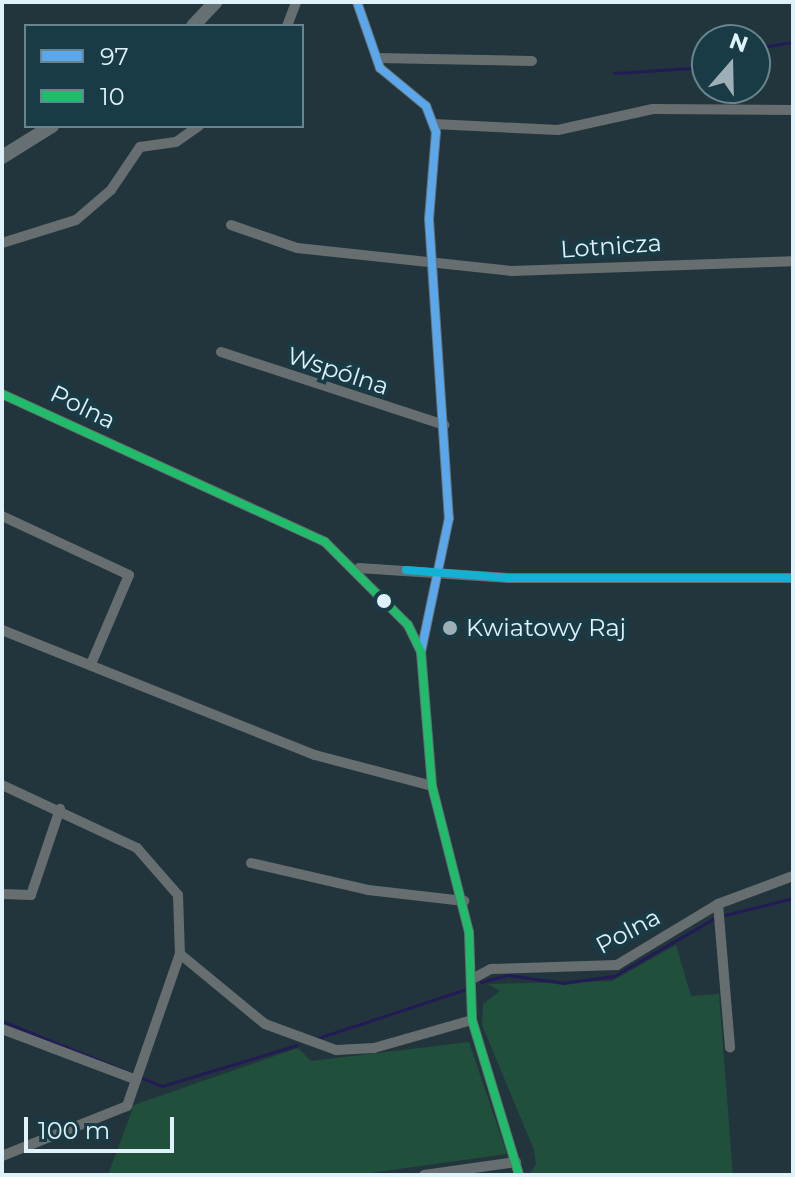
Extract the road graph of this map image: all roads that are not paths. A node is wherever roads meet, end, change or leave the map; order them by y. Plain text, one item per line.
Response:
1 (215, 2) edge
2 (296, 2) edge
3 (357, 2) edge
4 (195, 24) edge
5 (288, 24) edge
6 (377, 58) junction
7 (532, 61) dead end
8 (793, 110) edge
9 (434, 124) junction
10 (49, 128) edge
11 (196, 128) edge
12 (2, 157) edge
13 (231, 225) dead end
14 (2, 243) edge
15 (793, 261) edge
16 (432, 264) junction
17 (221, 352) dead end
18 (2, 394) edge
19 (444, 425) junction
20 (2, 516) edge
21 (359, 568) junction
22 (440, 572) junction
23 (793, 578) edge
24 (2, 630) edge
25 (421, 652) junction
26 (91, 664) junction
27 (2, 785) edge
28 (432, 786) junction
29 (60, 809) junction
30 (251, 863) dead end
31 (793, 876) edge
32 (2, 894) edge
33 (464, 901) junction
34 (718, 904) junction
35 (180, 954) junction
36 (472, 979) junction
37 (472, 1020) junction
38 (2, 1029) edge
39 (730, 1048) dead end
40 (137, 1073) junction
41 (2, 1156) edge
42 (516, 1162) junction
43 (424, 1175) edge
44 (519, 1175) edge

1 - 4 street
2 - 5 street
3 - 6 street
6 - 7 street
6 - 9 street
8 - 9 street
9 - 16 street
10 - 12 street
11 - 14 street
13 - 16 street, Lotnicza
15 - 16 street, Lotnicza
16 - 19 street
17 - 19 street, Wspólna
18 - 21 street, Polna
19 - 22 street
20 - 26 street
21 - 22 street
21 - 25 street, Polna
22 - 23 street
22 - 25 street
24 - 26 street
25 - 28 street, Polna
26 - 28 street
27 - 29 street
28 - 33 street, Polna
29 - 32 street
29 - 35 street
30 - 33 street
31 - 34 street, Polna
33 - 36 street, Polna
34 - 36 street, Polna
34 - 39 street
35 - 37 street
35 - 40 street
36 - 37 street, Polna
37 - 42 street, Polna
38 - 40 street
40 - 41 street
42 - 43 street
42 - 44 street, Polna

